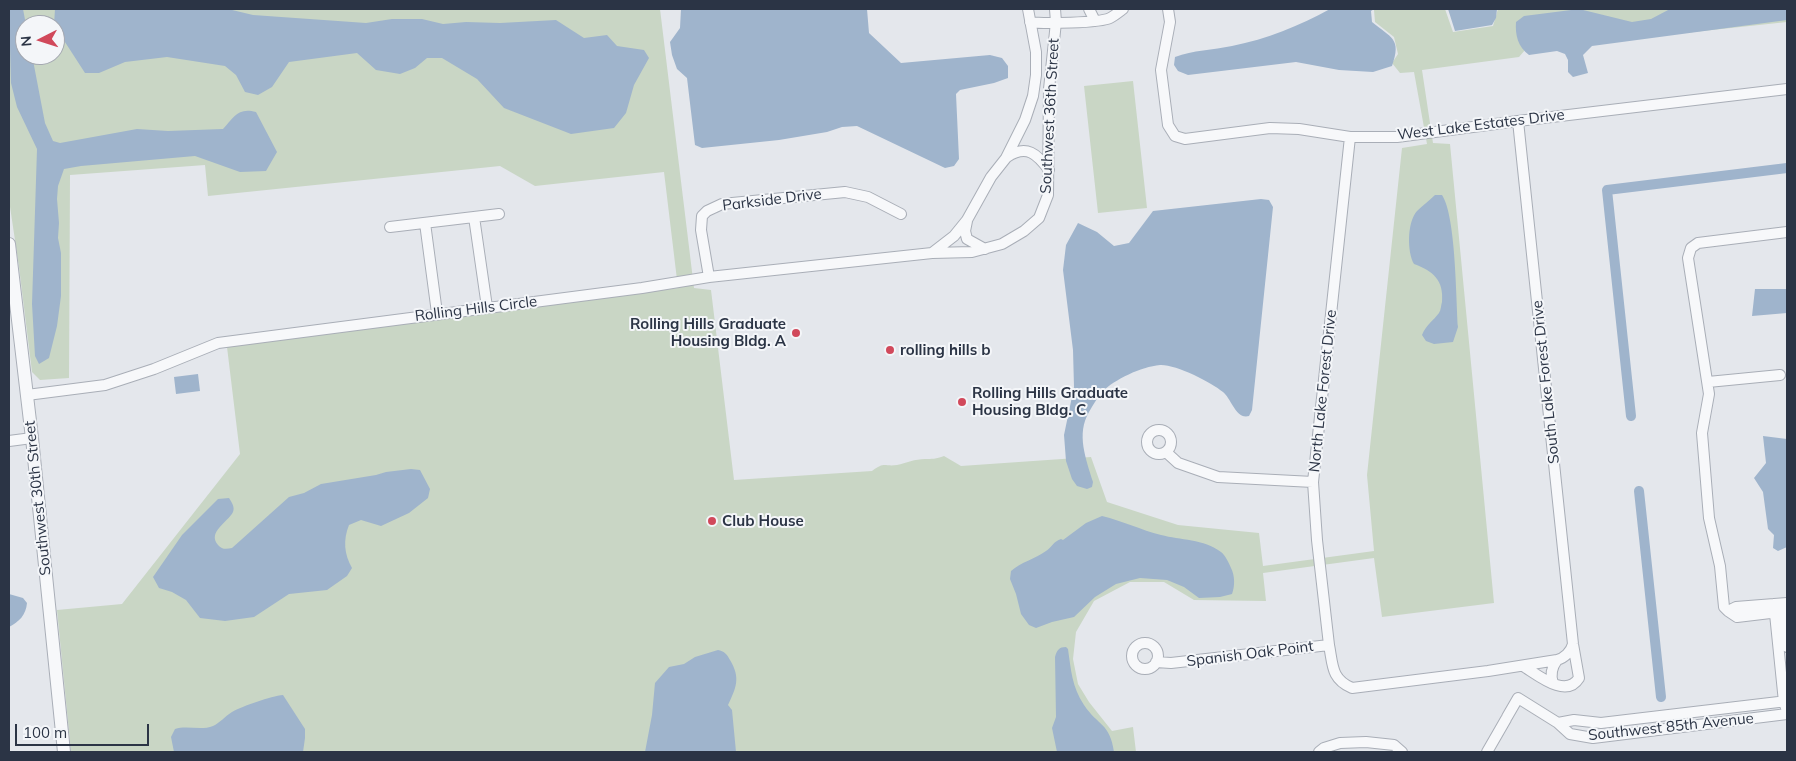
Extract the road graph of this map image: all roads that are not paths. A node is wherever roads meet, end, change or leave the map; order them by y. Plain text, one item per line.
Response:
1 (1028, 9) edge
2 (1055, 9) edge
3 (1089, 9) edge
4 (1123, 9) edge
5 (1168, 9) edge
6 (1096, 21) junction
7 (1030, 22) junction
8 (1056, 22) junction
9 (1787, 88) edge
10 (1518, 120) junction
11 (1350, 137) junction
12 (1006, 158) junction
13 (1049, 170) junction
14 (500, 214) dead end
15 (901, 214) dead end
16 (474, 217) junction
17 (967, 220) junction
18 (425, 223) junction
19 (390, 227) dead end
20 (1787, 232) edge
21 (9, 244) edge
22 (984, 249) junction
23 (932, 253) junction
24 (10, 259) edge
25 (709, 276) junction
26 (487, 307) junction
27 (437, 313) junction
28 (1780, 375) dead end
29 (1708, 382) junction
30 (26, 395) junction
31 (32, 438) junction
32 (9, 440) edge
33 (1166, 452) dead end
34 (1313, 482) junction
35 (1781, 608) edge
36 (1573, 644) junction
37 (1329, 645) junction
38 (1787, 648) edge
39 (1557, 660) junction
40 (1156, 662) dead end
41 (1523, 666) junction
42 (1553, 683) junction
43 (1785, 701) edge
44 (1787, 713) edge
45 (1558, 724) junction
46 (64, 752) edge
47 (1319, 752) edge
48 (1402, 752) edge
49 (1487, 752) edge

1 - 7 street, Southwest 36th Street
2 - 8 street, Southwest 36th Street
3 - 6 street
4 - 6 street
5 - 11 street, West Lake Estates Drive
6 - 8 street
7 - 8 street
7 - 12 street, Southwest 36th Street
8 - 13 street, Southwest 36th Street
9 - 10 street, West Lake Estates Drive
10 - 11 street, West Lake Estates Drive
10 - 36 street, South Lake Forest Drive
11 - 34 street, North Lake Forest Drive
12 - 13 street
12 - 17 street, Southwest 36th Street
13 - 22 street, Southwest 36th Street
14 - 16 street
15 - 25 street, Parkside Drive
16 - 18 street
16 - 26 street
17 - 22 street
17 - 23 street, Southwest 36th Street
18 - 19 street
18 - 27 street
20 - 29 street
21 - 24 street, Southwest 30th Street
22 - 23 street, Southwest 36th Street
23 - 25 street, Rolling Hills Circle
24 - 30 street, Southwest 30th Street
25 - 26 street, Rolling Hills Circle
26 - 27 street, Rolling Hills Circle
27 - 30 street, Rolling Hills Circle
28 - 29 street
29 - 35 street
30 - 31 street, Southwest 30th Street
31 - 32 street
31 - 46 street, Southwest 30th Street
33 - 34 street
34 - 37 street, North Lake Forest Drive
35 - 38 street
35 - 43 street
36 - 39 street
36 - 42 street
37 - 40 street, Spanish Oak Point
37 - 41 street, Spanish Oak Point
39 - 41 street, Spanish Oak Point
39 - 42 street
41 - 42 street
43 - 44 street
43 - 45 street, Southwest 85th Avenue
44 - 45 street, Southwest 85th Avenue
45 - 49 street, Southwest 85th Avenue
47 - 48 street

